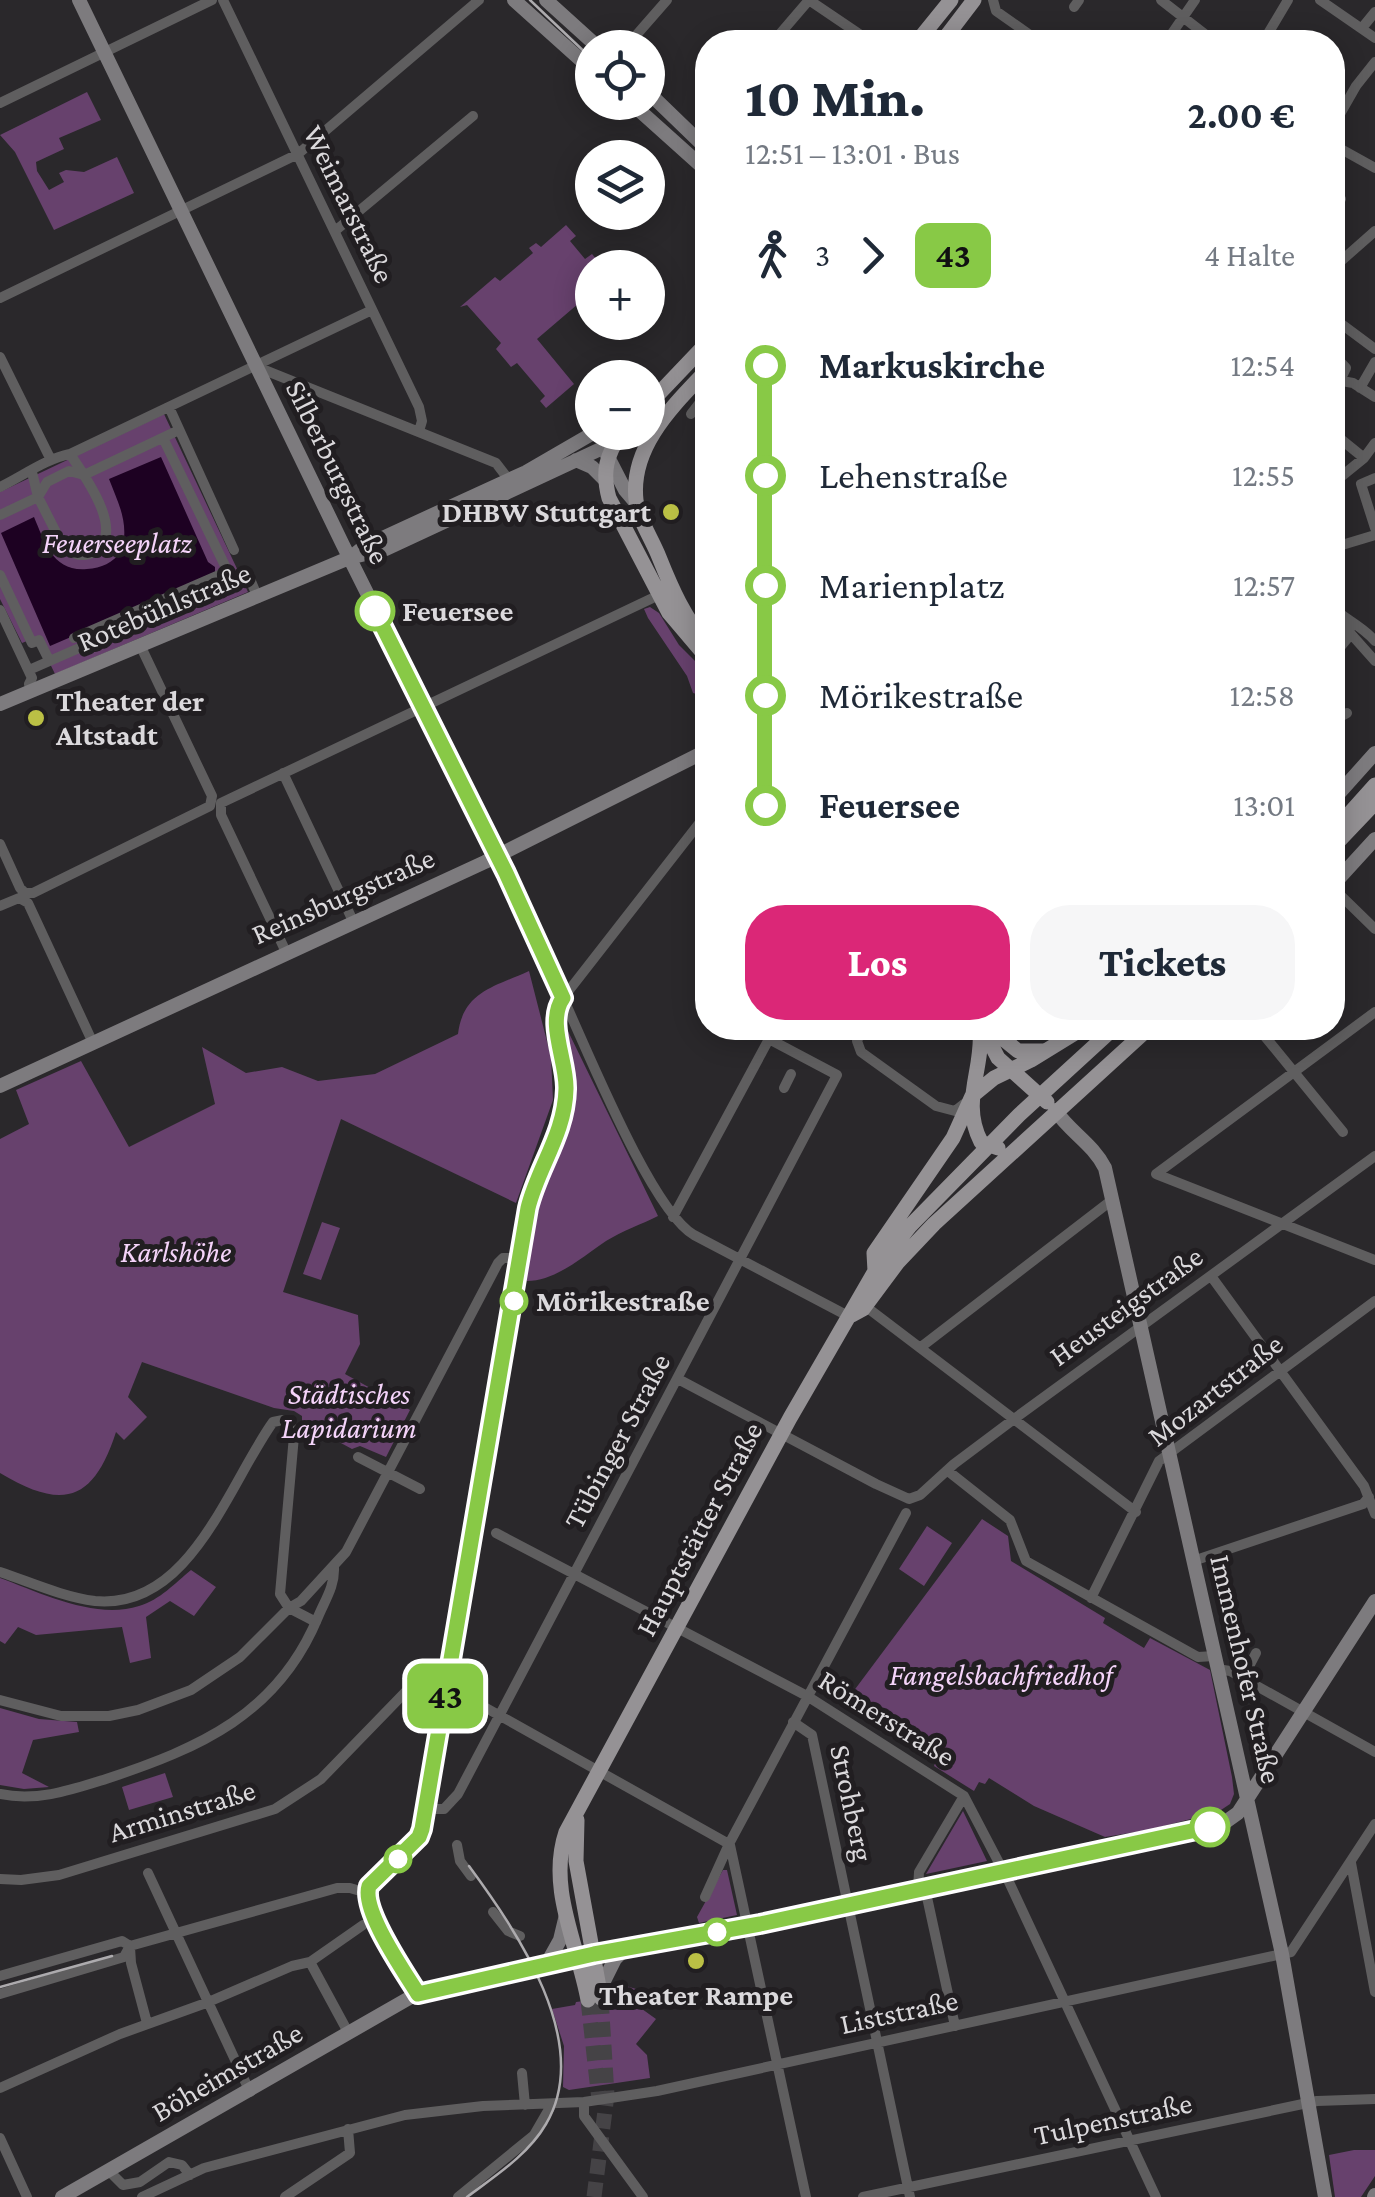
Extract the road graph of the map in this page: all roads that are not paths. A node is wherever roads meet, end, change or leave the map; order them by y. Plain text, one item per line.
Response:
1 (80, 0) edge
2 (212, 0) edge
3 (224, 0) edge
4 (479, 0) edge
5 (514, 0) edge
6 (546, 0) edge
7 (667, 0) edge
8 (809, 0) edge
9 (951, 0) edge
10 (974, 0) edge
11 (993, 0) edge
12 (1161, 0) edge
13 (1194, 0) edge
14 (1288, 0) edge
15 (1320, 0) edge
16 (1374, 11) edge
17 (1183, 18) junction
18 (1362, 28) junction
19 (579, 30) edge
20 (641, 30) edge
21 (784, 30) edge
22 (853, 30) edge
23 (927, 30) edge
24 (951, 30) edge
25 (1023, 30) edge
26 (1174, 30) edge
27 (1199, 30) edge
28 (1270, 30) edge
29 (1375, 38) edge
30 (104, 53) junction
31 (575, 55) edge
32 (1375, 62) edge
33 (0, 103) edge
34 (1345, 105) edge
35 (665, 109) edge
36 (473, 116) dead end
37 (650, 120) edge
38 (694, 138) edge
39 (1345, 151) edge
40 (298, 154) junction
41 (695, 160) edge
42 (1375, 168) edge
43 (180, 210) junction
44 (335, 231) junction
45 (1375, 231) edge
46 (1345, 258) edge
47 (0, 298) edge
48 (372, 310) junction
49 (1345, 327) edge
50 (1375, 349) edge
51 (695, 355) edge
52 (0, 358) edge
53 (1375, 362) edge
54 (1345, 364) edge
55 (256, 366) junction
56 (1353, 382) junction
57 (695, 383) edge
58 (665, 386) edge
59 (1345, 388) edge
60 (1375, 397) edge
61 (676, 403) junction
62 (169, 407) junction
63 (695, 408) edge
64 (665, 413) edge
65 (695, 413) edge
66 (690, 414) junction
67 (180, 430) junction
68 (420, 431) junction
69 (164, 438) junction
70 (1345, 443) edge
71 (1375, 443) edge
72 (578, 450) edge
73 (589, 450) edge
74 (611, 450) edge
75 (613, 450) edge
76 (644, 450) edge
77 (575, 453) junction
78 (70, 454) junction
79 (50, 458) junction
80 (1364, 458) junction
81 (1352, 465) junction
82 (32, 472) junction
83 (1345, 473) edge
84 (84, 475) junction
85 (509, 480) junction
86 (605, 480) junction
87 (1368, 482) edge
88 (0, 487) edge
89 (38, 498) junction
90 (636, 503) junction
91 (0, 515) edge
92 (1375, 532) edge
93 (395, 538) junction
94 (1345, 543) edge
95 (234, 550) dead end
96 (349, 558) junction
97 (0, 574) edge
98 (231, 576) junction
99 (659, 595) junction
100 (258, 598) junction
101 (0, 610) edge
102 (1345, 618) edge
103 (1345, 623) edge
104 (695, 624) edge
105 (1351, 634) junction
106 (74, 638) dead end
107 (1345, 641) edge
108 (1375, 641) edge
109 (695, 644) edge
110 (141, 647) junction
111 (49, 660) junction
112 (1375, 661) edge
113 (29, 670) junction
114 (32, 692) junction
115 (0, 704) edge
116 (423, 707) junction
117 (695, 757) edge
118 (1372, 760) edge
119 (283, 774) junction
120 (1375, 785) edge
121 (1345, 788) edge
122 (1375, 803) edge
123 (216, 804) junction
124 (1345, 818) edge
125 (695, 829) edge
126 (1345, 834) edge
127 (1375, 839) edge
128 (0, 844) edge
129 (498, 856) junction
130 (1345, 872) edge
131 (24, 896) junction
132 (1345, 899) edge
133 (0, 906) edge
134 (353, 921) junction
135 (1375, 929) edge
136 (286, 952) junction
137 (563, 998) junction
138 (1375, 1012) edge
139 (1345, 1034) edge
140 (767, 1040) edge
141 (770, 1040) edge
142 (858, 1040) edge
143 (987, 1040) edge
144 (992, 1040) edge
145 (1002, 1040) edge
146 (1062, 1040) edge
147 (1101, 1040) edge
148 (1134, 1040) edge
149 (1268, 1040) edge
150 (1338, 1040) edge
151 (93, 1042) junction
152 (1042, 1051) junction
153 (1014, 1071) junction
154 (1295, 1072) junction
155 (791, 1074) dead end
156 (0, 1086) edge
157 (784, 1088) dead end
158 (972, 1096) junction
159 (936, 1106) junction
160 (1053, 1108) junction
161 (1041, 1123) junction
162 (1065, 1125) junction
163 (959, 1127) junction
164 (1344, 1132) dead end
165 (977, 1138) junction
166 (1013, 1146) junction
167 (1375, 1156) edge
168 (1112, 1200) junction
169 (673, 1217) junction
170 (1280, 1224) junction
171 (520, 1258) junction
172 (740, 1258) junction
173 (1375, 1260) edge
174 (875, 1271) junction
175 (1212, 1276) junction
176 (1375, 1302) edge
177 (865, 1306) junction
178 (848, 1316) junction
179 (1140, 1326) junction
180 (921, 1347) junction
181 (1280, 1371) junction
182 (678, 1380) junction
183 (1014, 1419) junction
184 (781, 1434) junction
185 (1169, 1452) junction
186 (358, 1456) dead end
187 (948, 1471) junction
188 (389, 1473) junction
189 (420, 1489) dead end
190 (1372, 1497) edge
191 (1136, 1512) junction
192 (906, 1513) dead end
193 (1375, 1514) edge
194 (496, 1532) dead end
195 (1193, 1561) junction
196 (334, 1567) junction
197 (0, 1572) edge
198 (576, 1572) junction
199 (1090, 1598) junction
200 (1375, 1602) edge
201 (289, 1608) junction
202 (316, 1622) junction
203 (678, 1626) junction
204 (1256, 1653) dead end
205 (1216, 1663) junction
206 (1243, 1678) junction
207 (446, 1692) junction
208 (807, 1696) junction
209 (0, 1700) edge
210 (470, 1700) dead end
211 (1305, 1713) junction
212 (498, 1717) junction
213 (793, 1722) junction
214 (1375, 1752) edge
215 (600, 1772) junction
216 (0, 1794) edge
217 (964, 1796) junction
218 (1247, 1800) junction
219 (426, 1809) junction
220 (577, 1816) junction
221 (1375, 1824) edge
222 (729, 1844) junction
223 (457, 1845) dead end
224 (1351, 1863) junction
225 (559, 1868) junction
226 (1004, 1872) junction
227 (148, 1873) dead end
228 (578, 1875) junction
229 (471, 1876) dead end
230 (0, 1878) edge
231 (922, 1888) junction
232 (367, 1893) junction
233 (706, 1897) dead end
234 (848, 1904) junction
235 (493, 1912) dead end
236 (567, 1914) junction
237 (362, 1925) dead end
238 (748, 1926) junction
239 (175, 1934) junction
240 (520, 1936) dead end
241 (130, 1946) junction
242 (624, 1950) junction
243 (1282, 1954) junction
244 (586, 1955) junction
245 (310, 1962) junction
246 (546, 1965) junction
247 (0, 1976) edge
248 (1375, 1992) edge
249 (0, 1994) edge
250 (418, 1994) junction
251 (596, 1995) joint
252 (1065, 2002) junction
253 (206, 2003) junction
254 (147, 2023) junction
255 (955, 2026) junction
256 (349, 2034) junction
257 (878, 2043) junction
258 (778, 2065) junction
259 (522, 2074) dead end
260 (0, 2088) edge
261 (250, 2092) junction
262 (1375, 2100) edge
263 (584, 2102) junction
264 (1308, 2103) junction
265 (525, 2104) junction
266 (552, 2104) junction
267 (348, 2129) junction
268 (0, 2138) edge
269 (1129, 2142) junction
270 (108, 2170) junction
271 (190, 2175) junction
272 (909, 2192) edge
273 (27, 2197) edge
274 (62, 2197) edge
275 (142, 2197) edge
276 (285, 2197) edge
277 (458, 2197) edge
278 (643, 2197) edge
279 (806, 2197) edge
280 (863, 2197) edge
281 (1156, 2197) edge
282 (1325, 2197) edge

1 - 30 street, Silberburgstraße
2 - 30 street
3 - 40 street, Weimarstraße
4 - 40 street
5 - 31 street
6 - 19 street
7 - 20 street
8 - 21 street
8 - 22 street
9 - 23 main road
10 - 24 main road
11 - 25 street
12 - 17 street
13 - 17 street
14 - 28 street
15 - 18 street
16 - 18 street
17 - 26 street
17 - 27 street
18 - 29 street
30 - 33 street
30 - 43 street, Silberburgstraße
32 - 34 street
35 - 38 street
36 - 44 street
37 - 41 street
39 - 42 street
40 - 43 street
40 - 44 street, Weimarstraße
43 - 47 street
43 - 55 street, Silberburgstraße
44 - 48 street, Weimarstraße
45 - 46 street
48 - 55 street
48 - 68 street, Weimarstraße
49 - 50 street
51 - 58 main road
52 - 79 street
53 - 56 street
54 - 56 street
55 - 62 street
55 - 68 street
55 - 96 street, Silberburgstraße
56 - 59 street
56 - 60 street
57 - 61 main road
61 - 64 main road
61 - 66 street
62 - 67 street
62 - 78 street
63 - 66 street
65 - 66 street
67 - 69 street
67 - 95 street
68 - 85 street
69 - 84 street
69 - 98 street
70 - 80 street
71 - 80 street
72 - 77 street, Rotebühlstraße
73 - 77 street, Rotebühlstraße
74 - 86 main road
75 - 90 street
76 - 90 main road
77 - 85 street, Rotebühlstraße
77 - 86 street
77 - 93 street, Rotebühlstraße
78 - 79 street
78 - 84 street
79 - 82 street
80 - 81 street
81 - 83 street
81 - 87 street
82 - 88 street
82 - 89 street
84 - 89 street
84 - 89 street
85 - 93 street, Rotebühlstraße
86 - 99 main road
87 - 92 street
89 - 91 street
90 - 104 main road
92 - 94 street
93 - 96 street, Rotebühlstraße
96 - 100 street, Rotebühlstraße
96 - 116 street, Silberburgstraße
97 - 111 street
98 - 100 street
98 - 106 street
98 - 111 street
99 - 109 main road
99 - 116 street
100 - 110 street, Rotebühlstraße
101 - 113 street
102 - 108 street
103 - 105 street
105 - 107 street
105 - 112 street
110 - 114 street, Rotebühlstraße
110 - 123 street
111 - 113 street
113 - 114 street
114 - 115 street, Rotebühlstraße
116 - 119 street
116 - 129 street, Silberburgstraße
117 - 129 street, Reinsburgstraße
118 - 121 street
119 - 123 street
119 - 134 street
120 - 124 main road
122 - 126 main road
123 - 131 street
123 - 136 street
125 - 137 street
127 - 130 street
128 - 131 street
129 - 134 street, Reinsburgstraße
129 - 137 street, Silberburgstraße
131 - 133 street
131 - 151 street
132 - 135 street
134 - 136 street, Reinsburgstraße
136 - 151 street, Reinsburgstraße
137 - 169 street, Silberburgstraße
137 - 171 street
138 - 139 street
140 - 169 street
141 - 172 street, Tübinger Straße
142 - 159 street
143 - 158 main road
144 - 153 main road
145 - 152 main road
146 - 152 main road
147 - 174 main road, Hauptstätter Straße
148 - 160 main road
149 - 154 street
150 - 154 street
151 - 156 street, Reinsburgstraße
152 - 153 main road
153 - 158 main road
153 - 160 main road
154 - 164 street
154 - 170 street
155 - 157 street
158 - 159 street
158 - 163 main road, Hauptstätter Straße
158 - 165 main road
159 - 163 street
160 - 161 main road
160 - 162 street
161 - 162 street
161 - 166 main road
162 - 168 street, Immenhofer Straße
163 - 165 main road
163 - 174 main road, Hauptstätter Straße
165 - 166 main road
166 - 177 main road
167 - 170 street, Heusteigstraße
168 - 179 street, Immenhofer Straße
168 - 180 street
169 - 172 street, Silberburgstraße
170 - 173 street
170 - 175 street, Heusteigstraße
171 - 188 street
171 - 207 street
172 - 178 street, Silberburgstraße
172 - 182 street, Tübinger Straße
174 - 178 main road, Hauptstätter Straße
175 - 179 street, Heusteigstraße
175 - 181 street
176 - 181 street, Mozartstraße
177 - 178 main road
177 - 180 street
178 - 184 main road, Hauptstätter Straße
179 - 183 street, Heusteigstraße
179 - 185 street, Immenhofer Straße
180 - 183 street
181 - 185 street, Mozartstraße
181 - 190 street
182 - 184 street
182 - 198 street, Tübinger Straße
183 - 187 street, Heusteigstraße
183 - 191 street
184 - 187 street, Heusteigstraße
184 - 203 main road, Hauptstätter Straße
185 - 191 street, Mozartstraße
185 - 195 street, Immenhofer Straße
186 - 188 street
187 - 199 street
188 - 189 street
188 - 196 street
190 - 193 street
190 - 195 street
191 - 199 street, Mozartstraße
192 - 208 street
194 - 198 street, Römerstraße
195 - 205 street, Immenhofer Straße
196 - 201 street
196 - 202 street
197 - 201 street
198 - 203 street, Römerstraße
198 - 212 street, Tübinger Straße
199 - 205 street
200 - 211 street
201 - 202 street
201 - 209 street
202 - 216 street
203 - 208 street, Römerstraße
203 - 215 main road, Hauptstätter Straße
204 - 206 street
205 - 206 street
205 - 218 street, Immenhofer Straße
206 - 211 street
207 - 219 street
207 - 230 street, Arminstraße
208 - 213 street
208 - 217 street, Römerstraße
210 - 212 street
211 - 214 street
211 - 218 street
212 - 215 street
212 - 219 street, Tübinger Straße
213 - 222 street
213 - 234 street, Strohberg
215 - 220 main road, Hauptstätter Straße
215 - 222 street
217 - 226 street, Römerstraße
217 - 231 street
218 - 226 street, Böheimstraße
218 - 243 street, Immenhofer Straße
219 - 232 street
220 - 225 main road, Hauptstätter Straße
220 - 228 main road, Hauptstätter Straße
221 - 224 street
222 - 233 street
222 - 238 street
223 - 229 street
224 - 243 street
224 - 248 street
225 - 228 main road
225 - 236 main road, Hauptstätter Straße
226 - 231 street, Böheimstraße
226 - 252 street, Römerstraße
227 - 239 street
228 - 244 main road, Hauptstätter Straße
231 - 234 street, Böheimstraße
231 - 255 street
232 - 239 street
232 - 250 street
234 - 238 street, Böheimstraße
234 - 257 street, Strohberg
235 - 240 street
236 - 244 main road, Hauptstätter Straße
236 - 246 street
237 - 245 street
238 - 242 street, Böheimstraße
238 - 258 street
239 - 241 street
239 - 253 street
241 - 247 street
241 - 249 street
241 - 254 street
242 - 244 street, Böheimstraße
242 - 251 street
243 - 252 street, Liststraße
243 - 264 street, Immenhofer Straße
244 - 246 street, Böheimstraße
244 - 251 main road
245 - 253 street
245 - 256 street
246 - 250 street, Böheimstraße
250 - 256 street, Böheimstraße
252 - 255 street, Liststraße
252 - 269 street, Römerstraße
253 - 254 street
253 - 261 street
254 - 260 street
255 - 257 street, Liststraße
256 - 261 street, Böheimstraße
257 - 258 street, Liststraße
257 - 272 street, Strohberg
258 - 263 street, Liststraße
258 - 279 street
259 - 265 street
261 - 270 street, Böheimstraße
262 - 264 street, Tulpenstraße
263 - 266 street, Liststraße
263 - 278 street
264 - 269 street, Tulpenstraße
264 - 282 street, Immenhofer Straße
265 - 266 street, Liststraße
265 - 267 street, Liststraße
266 - 277 street
267 - 271 street, Liststraße
267 - 276 street
268 - 273 street
269 - 272 street, Tulpenstraße
269 - 281 street, Römerstraße
270 - 271 street, Liststraße
270 - 274 street, Böheimstraße
271 - 275 street, Liststraße
272 - 280 street, Tulpenstraße

